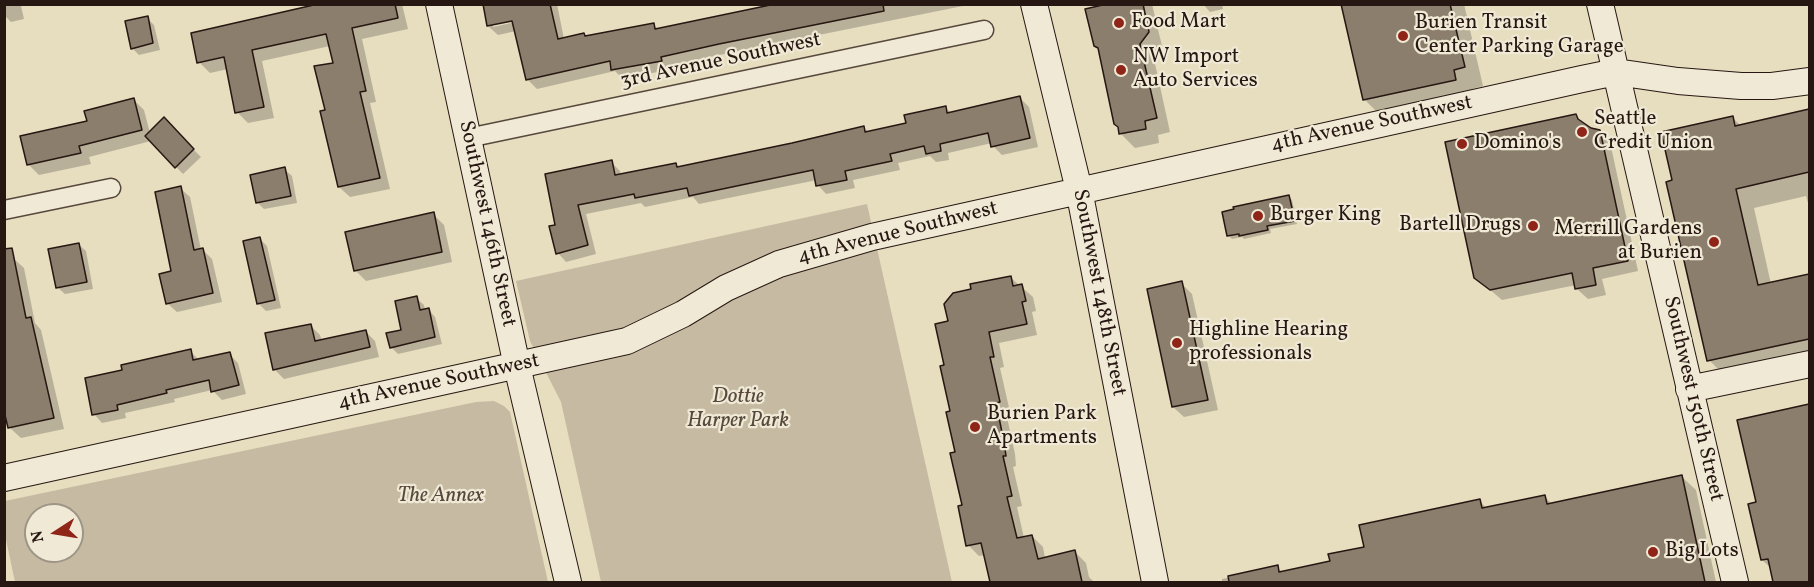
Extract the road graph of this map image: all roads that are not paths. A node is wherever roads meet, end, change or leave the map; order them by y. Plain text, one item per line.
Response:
1 (439, 4) edge
2 (1034, 4) edge
3 (1600, 4) edge
4 (984, 30) dead end
5 (1616, 72) junction
6 (1809, 81) edge
7 (468, 138) junction
8 (111, 188) dead end
9 (1079, 190) junction
10 (4, 210) edge
11 (1809, 364) edge
12 (517, 366) junction
13 (1689, 390) junction
14 (4, 478) edge
15 (568, 582) edge
16 (1155, 582) edge
17 (1735, 582) edge

1 - 7 street, Southwest 146th Street
2 - 9 street, Southwest 148th Street
3 - 5 street, Southwest 150th Street
4 - 7 street, 3rd Avenue Southwest
5 - 6 street, 4th Avenue Southwest
5 - 9 street, 4th Avenue Southwest
5 - 13 street, Southwest 150th Street
7 - 12 street, Southwest 146th Street
8 - 10 street
9 - 12 street, 4th Avenue Southwest
9 - 16 street, Southwest 148th Street
11 - 13 street
12 - 14 street, 4th Avenue Southwest
12 - 15 street, Southwest 146th Street
13 - 17 street, Southwest 150th Street

